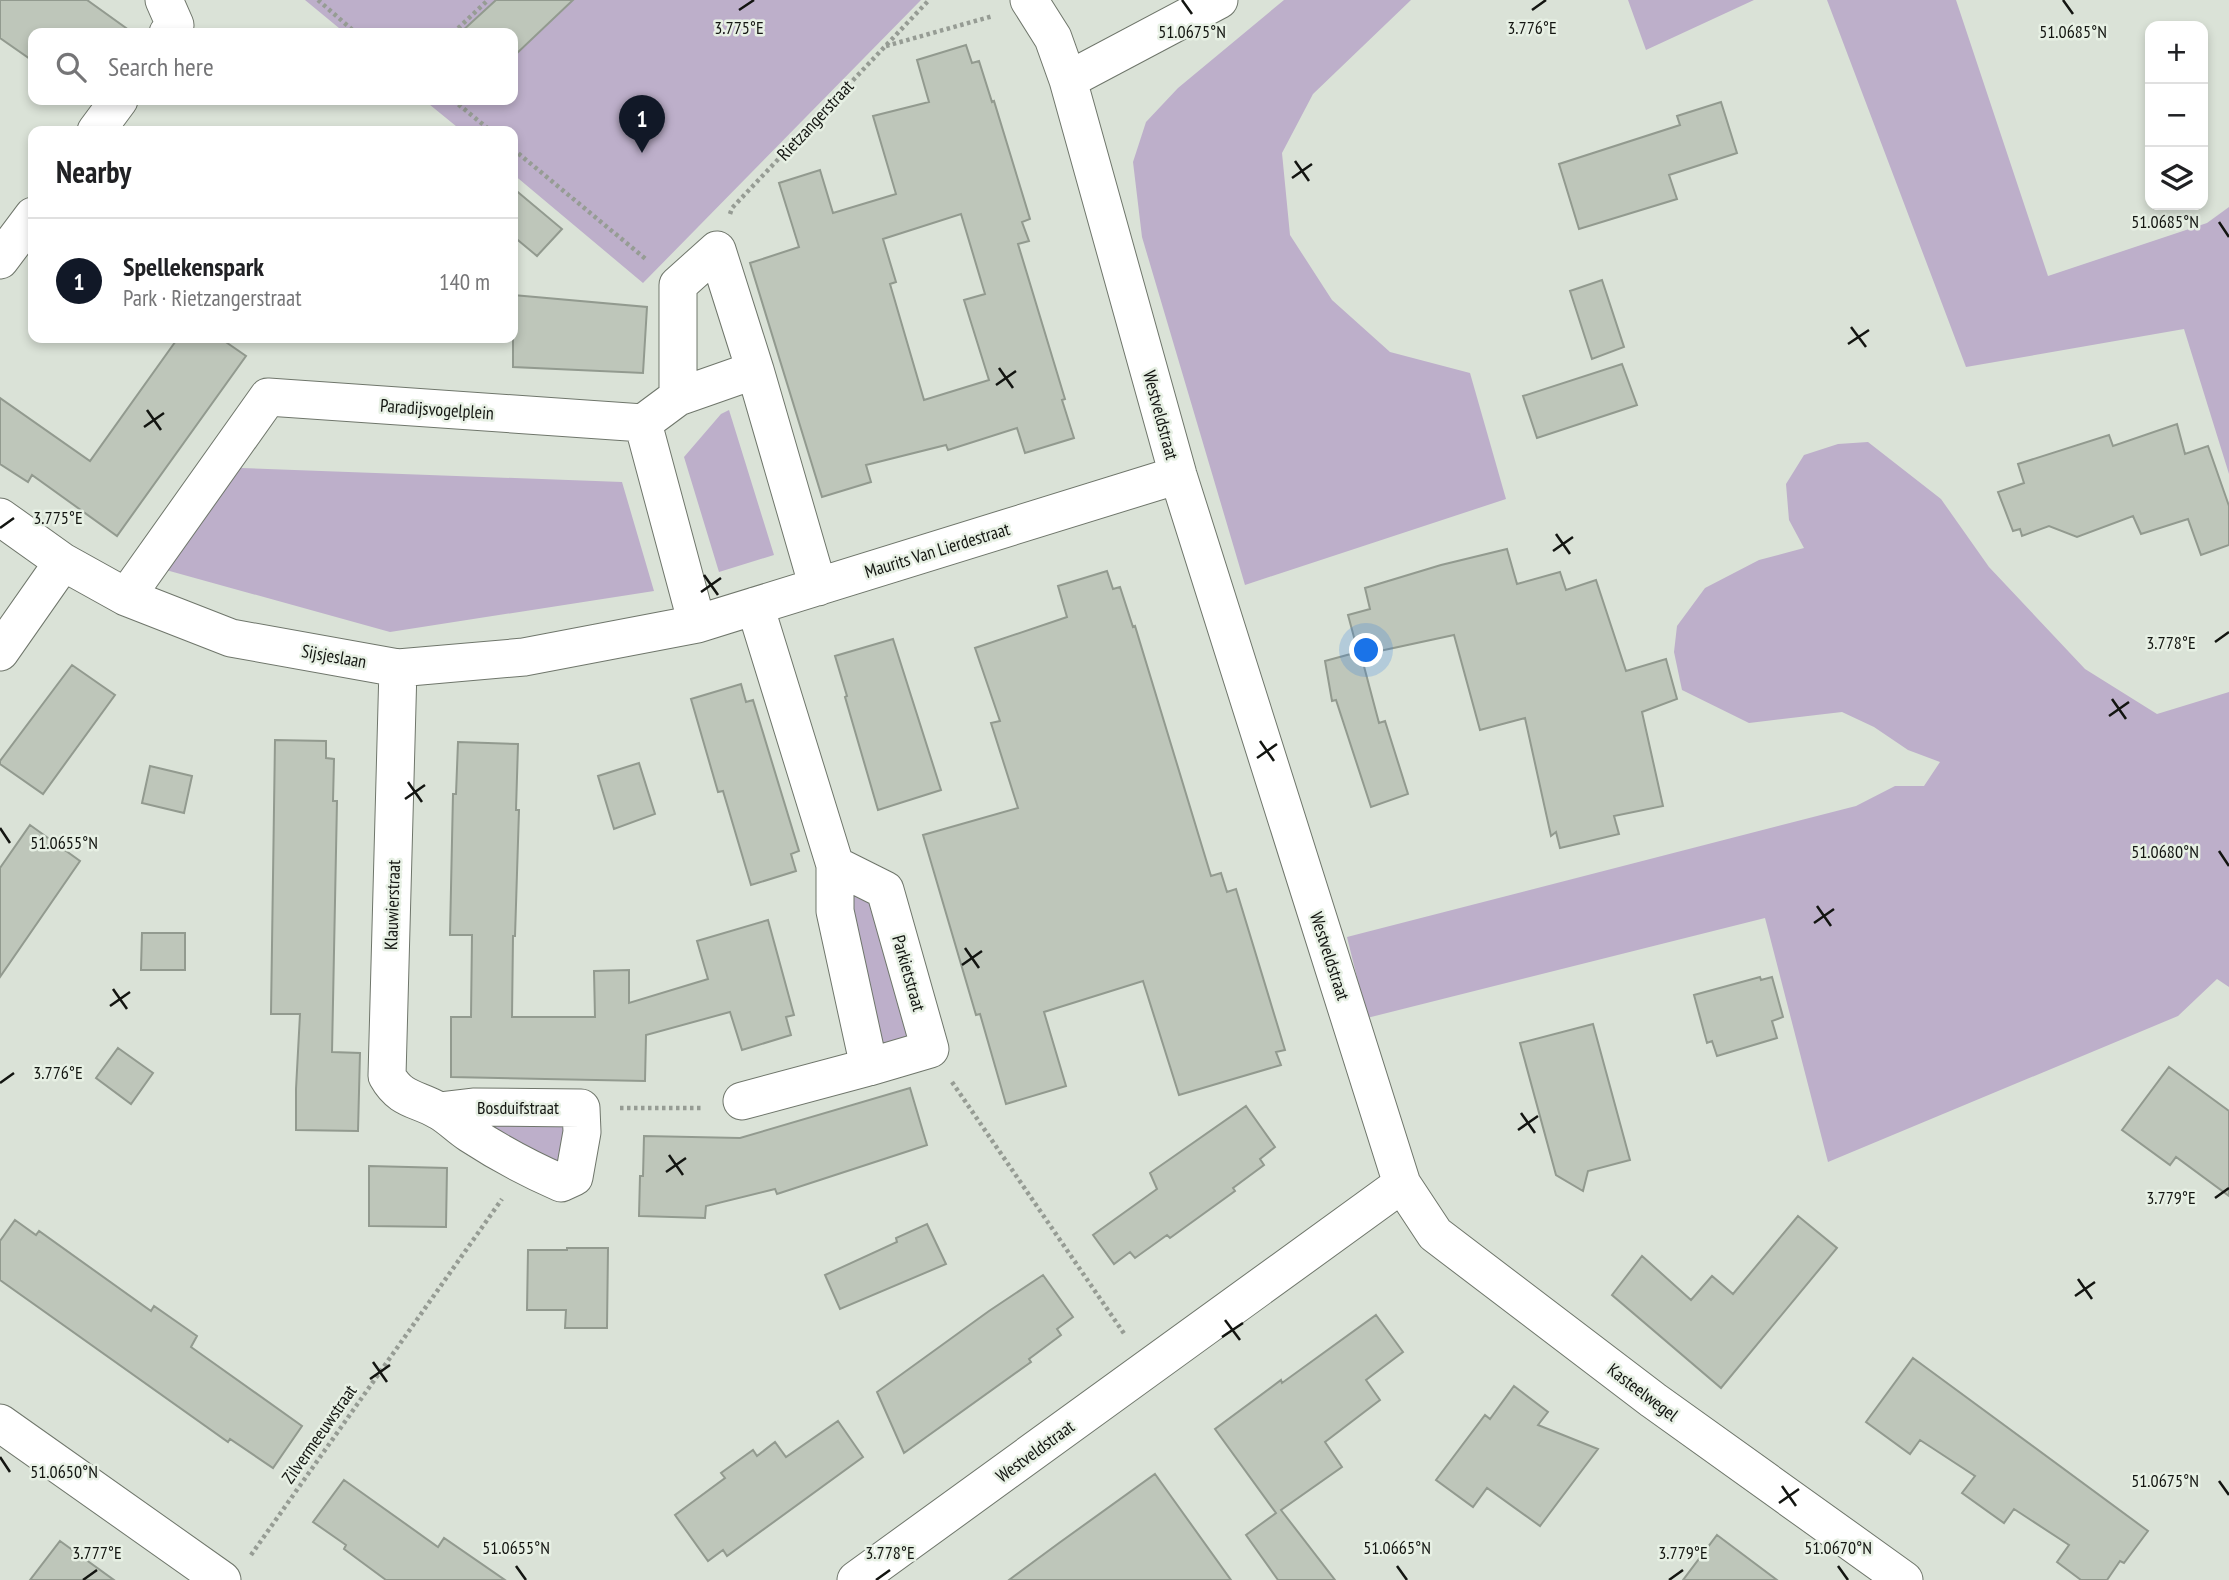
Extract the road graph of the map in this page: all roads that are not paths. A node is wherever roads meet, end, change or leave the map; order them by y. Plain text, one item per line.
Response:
1 (164, 0) edge
2 (1219, 0) edge
3 (1031, 2) edge
4 (172, 28) edge
5 (1069, 80) junction
6 (115, 105) edge
7 (100, 126) edge
8 (28, 223) edge
9 (0, 260) edge
10 (755, 370) junction
11 (678, 397) junction
12 (643, 423) junction
13 (1178, 475) junction
14 (0, 517) edge
15 (63, 562) junction
16 (818, 587) junction
17 (126, 597) junction
18 (755, 606) junction
19 (697, 624) junction
20 (0, 652) edge
21 (398, 668) junction
22 (835, 865) junction
23 (869, 1067) junction
24 (742, 1101) road end
25 (439, 1111) junction
26 (1402, 1184) junction
27 (0, 1423) edge
28 (236, 1569) edge
29 (856, 1580) edge
30 (1904, 1580) edge

1 - 4 street
2 - 5 street
3 - 5 street, Westveldstraat
5 - 13 street, Westveldstraat
6 - 7 street
8 - 9 street
10 - 11 street
10 - 11 street
10 - 16 street
11 - 12 street
12 - 17 street, Paradijsvogelplein
12 - 19 street
13 - 16 street, Maurits Van Lierdestraat
13 - 26 street, Westveldstraat
14 - 15 street, Sijsjeslaan
15 - 17 street, Sijsjeslaan
15 - 20 street
16 - 18 street, Maurits Van Lierdestraat
17 - 21 street, Sijsjeslaan
18 - 19 street, Maurits Van Lierdestraat
18 - 22 street
19 - 21 street, Sijsjeslaan
21 - 25 street, Klauwierstraat
22 - 23 street
22 - 23 street, Parkietstraat
23 - 24 street
25 - 25 street, Bosduifstraat
26 - 29 street, Westveldstraat
26 - 30 street, Kasteelwegel
27 - 28 street

